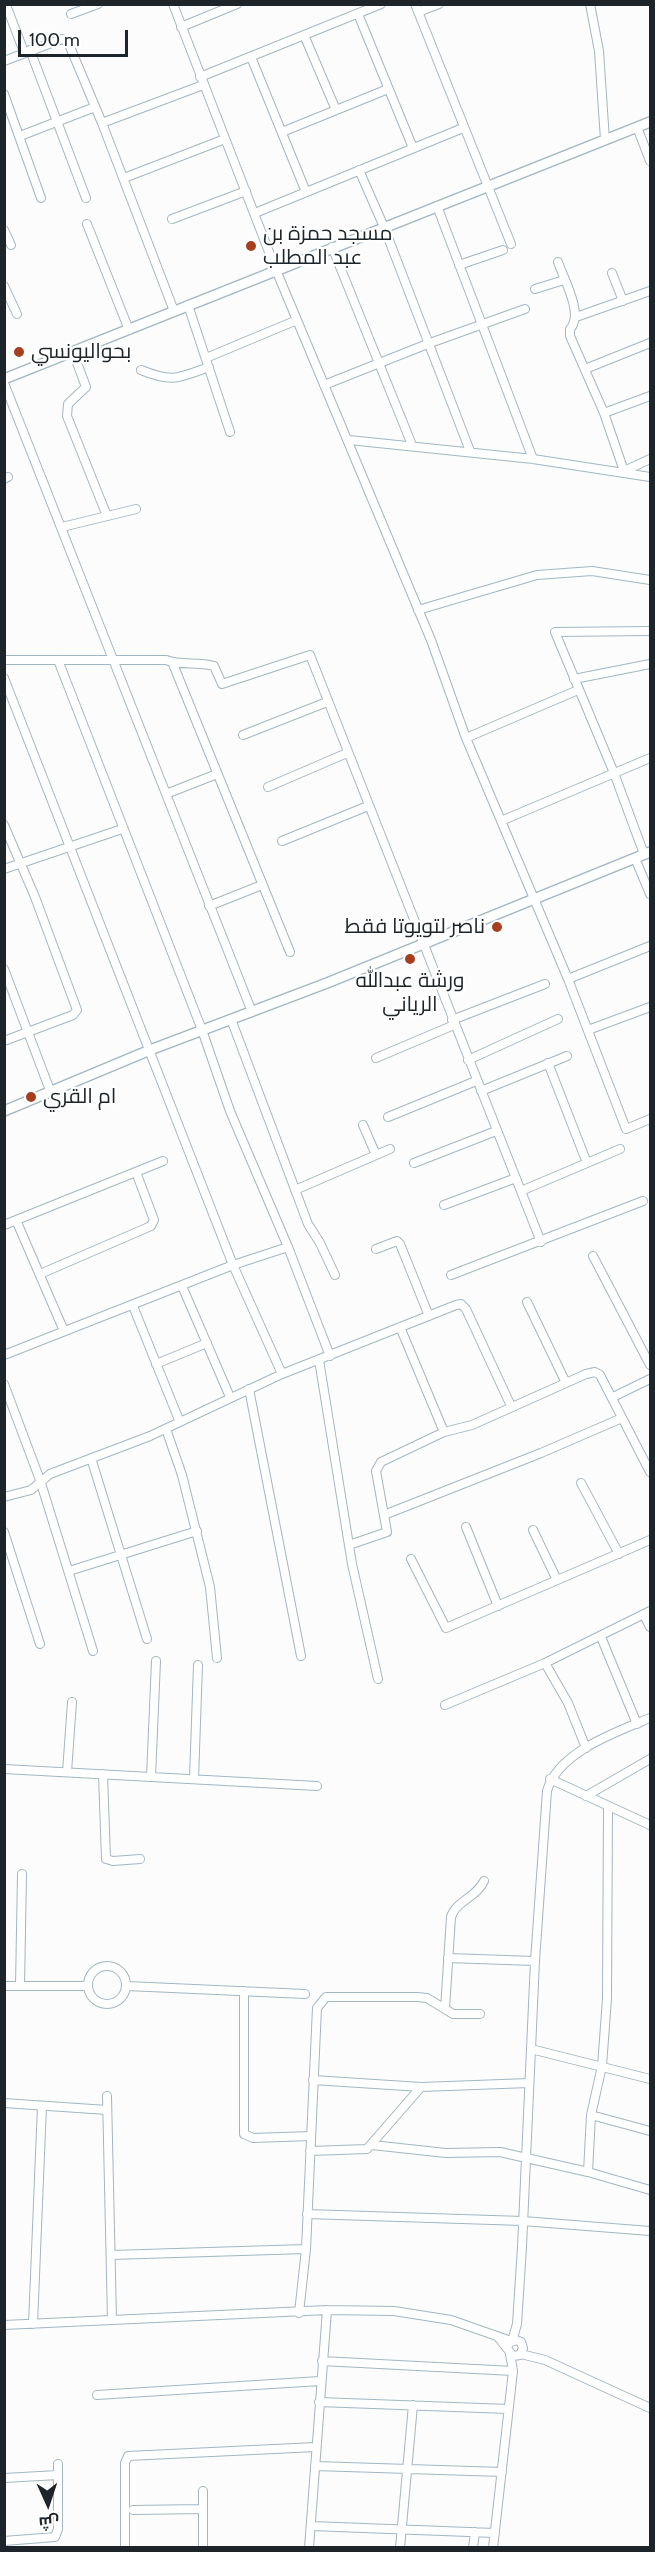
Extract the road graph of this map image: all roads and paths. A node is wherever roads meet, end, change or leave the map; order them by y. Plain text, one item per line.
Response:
1 (98, 4) edge
2 (173, 4) edge
3 (237, 4) edge
4 (381, 4) edge
5 (439, 4) edge
6 (590, 4) edge
7 (6, 5) edge
8 (416, 8) edge
9 (71, 14) dead end
10 (358, 14) junction
11 (181, 27) junction
12 (304, 35) junction
13 (27, 51) junction
14 (251, 57) junction
15 (4, 61) edge
16 (202, 81) junction
17 (388, 89) junction
18 (4, 94) edge
19 (96, 107) junction
20 (336, 110) junction
21 (57, 122) junction
22 (651, 122) edge
23 (102, 123) junction
24 (637, 127) junction
25 (463, 128) junction
26 (282, 132) junction
27 (20, 136) junction
28 (225, 139) junction
29 (605, 140) junction
30 (413, 148) junction
31 (651, 161) edge
32 (359, 170) junction
33 (123, 178) junction
34 (488, 187) junction
35 (246, 191) junction
36 (306, 192) junction
37 (41, 198) dead end
38 (86, 198) dead end
39 (437, 206) junction
40 (255, 213) junction
41 (172, 219) dead end
42 (87, 224) dead end
43 (384, 227) junction
44 (4, 230) edge
45 (511, 244) dead end
46 (11, 245) dead end
47 (332, 247) junction
48 (503, 250) dead end
49 (558, 262) dead end
50 (459, 266) junction
51 (276, 270) junction
52 (612, 273) dead end
53 (564, 280) junction
54 (4, 286) edge
55 (535, 290) dead end
56 (651, 291) edge
57 (623, 301) junction
58 (188, 305) junction
59 (525, 309) dead end
60 (174, 311) junction
61 (16, 314) dead end
62 (576, 317) junction
63 (297, 320) junction
64 (481, 323) junction
65 (129, 330) junction
66 (651, 342) edge
67 (430, 343) junction
68 (73, 352) junction
69 (206, 358) junction
70 (379, 363) junction
71 (209, 367) junction
72 (585, 369) junction
73 (141, 370) dead end
74 (4, 381) edge
75 (324, 385) junction
76 (651, 396) edge
77 (604, 413) junction
78 (230, 432) dead end
79 (349, 440) junction
80 (412, 445) junction
81 (470, 451) junction
82 (533, 459) junction
83 (651, 459) edge
84 (622, 472) junction
85 (651, 477) edge
86 (136, 509) dead end
87 (107, 516) junction
88 (62, 527) junction
89 (651, 580) edge
90 (418, 610) junction
91 (651, 631) edge
92 (4, 660) edge
93 (58, 660) junction
94 (114, 661) junction
95 (173, 664) junction
96 (651, 664) edge
97 (4, 678) edge
98 (574, 679) junction
99 (578, 690) junction
100 (327, 702) junction
101 (243, 735) dead end
102 (466, 738) junction
103 (347, 753) junction
104 (651, 758) edge
105 (614, 773) junction
106 (217, 774) junction
107 (268, 787) dead end
108 (166, 794) junction
109 (368, 806) junction
110 (501, 821) junction
111 (4, 825) edge
112 (122, 829) junction
113 (282, 841) dead end
114 (70, 847) junction
115 (643, 855) edge
116 (21, 863) junction
117 (4, 869) edge
118 (262, 885) junction
119 (651, 894) edge
120 (534, 898) junction
121 (209, 906) junction
122 (422, 943) junction
123 (651, 946) edge
124 (290, 952) dead end
125 (4, 969) edge
126 (568, 979) junction
127 (546, 984) dead end
128 (651, 1007) edge
129 (252, 1012) junction
130 (558, 1019) dead end
131 (231, 1020) junction
132 (453, 1023) junction
133 (202, 1030) junction
134 (588, 1030) junction
135 (28, 1032) junction
136 (4, 1041) edge
137 (150, 1050) junction
138 (567, 1056) dead end
139 (376, 1058) dead end
140 (468, 1059) junction
141 (548, 1063) junction
142 (476, 1081) junction
143 (481, 1091) junction
144 (51, 1093) junction
145 (4, 1111) edge
146 (388, 1117) dead end
147 (651, 1119) edge
148 (363, 1125) dead end
149 (496, 1131) junction
150 (390, 1149) dead end
151 (620, 1149) dead end
152 (376, 1155) junction
153 (163, 1161) dead end
154 (414, 1163) dead end
155 (587, 1163) junction
156 (136, 1172) junction
157 (516, 1178) junction
158 (295, 1190) junction
159 (521, 1191) junction
160 (643, 1201) dead end
161 (444, 1205) dead end
162 (16, 1220) junction
163 (4, 1225) edge
164 (541, 1242) junction
165 (288, 1247) junction
166 (376, 1249) dead end
167 (592, 1256) dead end
168 (233, 1265) junction
169 (40, 1274) junction
170 (335, 1275) dead end
171 (452, 1275) dead end
172 (182, 1286) junction
173 (527, 1302) dead end
174 (132, 1306) junction
175 (429, 1316) junction
176 (400, 1328) junction
177 (64, 1331) junction
178 (207, 1343) junction
179 (651, 1343) edge
180 (641, 1347) junction
181 (4, 1355) edge
182 (330, 1356) junction
183 (319, 1360) junction
184 (156, 1364) junction
185 (651, 1365) edge
186 (282, 1374) junction
187 (651, 1379) edge
188 (566, 1383) junction
189 (4, 1384) edge
190 (249, 1389) junction
191 (230, 1397) junction
192 (613, 1397) junction
193 (8, 1403) edge
194 (511, 1406) junction
195 (622, 1418) junction
196 (179, 1420) junction
197 (166, 1429) junction
198 (444, 1432) junction
199 (91, 1458) junction
200 (651, 1472) edge
201 (40, 1480) junction
202 (581, 1483) dead end
203 (4, 1497) edge
204 (384, 1515) junction
205 (466, 1527) dead end
206 (533, 1530) dead end
207 (197, 1531) junction
208 (4, 1532) edge
209 (651, 1540) edge
210 (349, 1545) junction
211 (122, 1554) junction
212 (619, 1554) junction
213 (411, 1559) dead end
214 (69, 1571) junction
215 (556, 1581) junction
216 (498, 1606) junction
217 (647, 1613) edge
218 (651, 1627) edge
219 (601, 1636) junction
220 (147, 1639) dead end
221 (40, 1644) dead end
222 (93, 1651) dead end
223 (301, 1656) dead end
224 (217, 1658) dead end
225 (156, 1661) dead end
226 (546, 1663) junction
227 (198, 1665) dead end
228 (378, 1679) dead end
229 (72, 1702) dead end
230 (445, 1705) dead end
231 (651, 1718) edge
232 (637, 1724) junction
233 (586, 1748) junction
234 (651, 1759) edge
235 (4, 1769) edge
236 (67, 1772) junction
237 (103, 1774) junction
238 (151, 1777) junction
239 (194, 1779) junction
240 (550, 1779) junction
241 (317, 1786) dead end
242 (586, 1796) junction
243 (608, 1807) junction
244 (651, 1826) edge
245 (140, 1859) dead end
246 (22, 1874) dead end
247 (484, 1881) dead end
248 (448, 1958) junction
249 (535, 1961) junction
250 (4, 1986) edge
251 (20, 1986) junction
252 (88, 1986) junction
253 (127, 1986) junction
254 (244, 1991) junction
255 (306, 1994) dead end
256 (445, 2010) junction
257 (480, 2014) dead end
258 (531, 2049) junction
259 (602, 2066) junction
260 (651, 2079) edge
261 (313, 2080) junction
262 (529, 2083) junction
263 (421, 2087) junction
264 (106, 2096) dead end
265 (4, 2103) edge
266 (42, 2106) junction
267 (107, 2110) junction
268 (591, 2115) junction
269 (651, 2131) edge
270 (311, 2136) junction
271 (372, 2145) junction
272 (310, 2151) junction
273 (526, 2156) junction
274 (588, 2172) junction
275 (651, 2190) edge
276 (307, 2214) junction
277 (523, 2221) junction
278 (651, 2231) edge
279 (306, 2249) junction
280 (111, 2255) junction
281 (327, 2310) junction
282 (299, 2313) junction
283 (112, 2320) junction
284 (33, 2324) junction
285 (4, 2325) edge
286 (516, 2347) junction
287 (322, 2361) junction
288 (513, 2371) junction
289 (320, 2381) junction
290 (97, 2395) dead end
291 (319, 2402) junction
292 (413, 2405) junction
293 (651, 2408) edge
294 (508, 2409) junction
295 (316, 2447) junction
296 (58, 2464) dead end
297 (315, 2466) junction
298 (407, 2469) junction
299 (502, 2472) junction
300 (58, 2475) junction
301 (4, 2478) edge
302 (203, 2491) dead end
303 (203, 2509) junction
304 (133, 2510) dead end
305 (311, 2526) junction
306 (402, 2529) junction
307 (475, 2532) junction
308 (495, 2533) junction
309 (4, 2541) edge
310 (124, 2547) edge
311 (203, 2547) edge
312 (309, 2547) edge
313 (400, 2547) edge
314 (473, 2547) edge
315 (493, 2547) edge

1 - 9 street
2 - 11 street
3 - 11 street
4 - 10 street
5 - 8 street
6 - 29 street
7 - 13 street
8 - 25 street
10 - 12 street
10 - 17 street
11 - 16 street
12 - 14 street
12 - 20 street
13 - 15 street
13 - 19 street
13 - 21 street
14 - 16 street
14 - 26 street
16 - 23 street
16 - 28 street
17 - 20 street
17 - 30 street
18 - 27 street
19 - 21 street
19 - 23 street
20 - 26 street
21 - 27 street
21 - 38 street
22 - 24 street
23 - 33 street
24 - 29 street
24 - 31 street
25 - 30 street
25 - 34 street
26 - 36 street
27 - 37 street
28 - 33 street
28 - 35 street
29 - 34 street
30 - 32 street
32 - 36 street
32 - 43 street
33 - 60 street
34 - 39 street
34 - 45 street
35 - 40 street
35 - 41 street
36 - 40 street
39 - 43 street
39 - 50 street
40 - 51 street
42 - 65 street
43 - 47 street
43 - 67 street
44 - 46 street
47 - 51 street
47 - 70 street
48 - 50 street
49 - 53 street
50 - 64 street
51 - 58 street
51 - 63 street
52 - 57 street
53 - 55 street
53 - 62 street
54 - 61 street
56 - 57 street
57 - 62 street
58 - 60 street
58 - 69 street
59 - 64 street
60 - 65 street
62 - 72 street
63 - 69 street
63 - 75 street
64 - 67 street
64 - 82 street
65 - 68 street
66 - 72 street
67 - 70 street
67 - 81 street
68 - 74 street
68 - 87 street
69 - 71 street
70 - 75 street
70 - 80 street
71 - 73 street
71 - 78 street
72 - 77 street
74 - 88 street
75 - 79 street
76 - 77 street
77 - 84 street
79 - 80 street
79 - 90 street
80 - 81 street
81 - 82 street
82 - 84 street
83 - 84 street
84 - 85 street
86 - 87 street
87 - 88 street
88 - 94 street
89 - 90 street
90 - 102 street
91 - 98 street
92 - 93 street
93 - 94 street
93 - 112 street
94 - 95 street
94 - 108 street
95 - 100 street
95 - 106 street
96 - 98 street
97 - 114 street
98 - 99 street
99 - 102 street
99 - 105 street
100 - 101 street
100 - 103 street
102 - 110 street
103 - 107 street
103 - 109 street
104 - 105 street
105 - 110 street
105 - 115 street
106 - 108 street
106 - 118 street
108 - 121 street
109 - 113 street
109 - 122 street
110 - 120 street
111 - 116 street
112 - 114 street
112 - 133 street
114 - 116 street
114 - 137 street
115 - 119 street
115 - 120 street
116 - 117 street
116 - 135 street
118 - 121 street
118 - 124 street
120 - 122 street
120 - 126 street
121 - 129 street
122 - 129 street
122 - 132 street
123 - 126 street
125 - 135 street
126 - 134 street
127 - 132 street
128 - 134 street
129 - 131 street
130 - 140 street
131 - 133 street
131 - 158 street
132 - 139 street
132 - 140 street
133 - 137 street
133 - 165 street
134 - 147 street
135 - 136 street
135 - 144 street
137 - 144 street
137 - 168 street
138 - 141 street
140 - 142 street
141 - 143 street
141 - 155 street
142 - 143 street
142 - 146 street
143 - 149 street
144 - 145 street
148 - 152 street
149 - 154 street
149 - 157 street
150 - 152 street
151 - 155 street
152 - 158 street
153 - 156 street
155 - 159 street
156 - 162 street
156 - 169 street
157 - 159 street
157 - 161 street
158 - 170 street
159 - 164 street
160 - 164 street
162 - 163 street
162 - 169 street
164 - 171 street
165 - 168 street
165 - 182 street
166 - 175 street
167 - 180 street
168 - 172 street
168 - 186 street
169 - 177 street
172 - 174 street
172 - 178 street
173 - 188 street
174 - 177 street
174 - 184 street
175 - 176 street
175 - 194 street
176 - 182 street
176 - 198 street
177 - 181 street
178 - 184 street
178 - 191 street
179 - 180 street
180 - 185 street
182 - 183 street
183 - 186 street
183 - 210 street
184 - 196 street
186 - 190 street
187 - 192 street
188 - 192 street
188 - 194 street
189 - 193 street
190 - 191 street
190 - 223 street
191 - 196 street
192 - 195 street
193 - 201 street
194 - 198 street
195 - 200 street
195 - 204 street
196 - 197 street
197 - 199 street
197 - 207 street
198 - 204 street
199 - 201 street
199 - 211 street
201 - 203 street
201 - 214 street
202 - 212 street
204 - 210 street
205 - 216 street
206 - 215 street
207 - 211 street
207 - 224 street
208 - 221 street
209 - 212 street
210 - 228 street
211 - 214 street
211 - 220 street
212 - 215 street
213 - 216 street
214 - 222 street
215 - 216 street
217 - 218 street
217 - 219 street
219 - 226 street
219 - 232 street
225 - 238 street
226 - 230 street
226 - 233 street
227 - 239 street
229 - 236 street
231 - 232 street
232 - 233 street
233 - 240 street
234 - 242 street
235 - 236 street
236 - 237 street
237 - 238 street
237 - 245 street
238 - 239 street
239 - 241 street
240 - 242 street
240 - 249 street
242 - 243 street
243 - 244 street
243 - 259 street
246 - 251 street
247 - 248 street
248 - 249 street
248 - 256 street
249 - 258 street
250 - 251 street
251 - 252 street
252 - 253 street
252 - 253 street
253 - 254 street
254 - 255 street
254 - 270 street
256 - 257 street
256 - 261 street
258 - 259 street
258 - 262 street
259 - 260 street
259 - 268 street
261 - 263 street
261 - 270 street
262 - 263 street
262 - 273 street
263 - 271 street
264 - 267 street
265 - 266 street
266 - 267 street
266 - 284 street
267 - 280 street
268 - 269 street
268 - 274 street
270 - 272 street
271 - 272 street
271 - 273 street
272 - 276 street
273 - 274 street
273 - 277 street
274 - 275 street
276 - 277 street
276 - 279 street
277 - 278 street
277 - 286 street
279 - 280 street
279 - 282 street
280 - 283 street
281 - 282 street
281 - 286 street
281 - 287 street
282 - 283 street
283 - 284 street
284 - 285 street
286 - 288 street
286 - 293 street
287 - 288 street
287 - 289 street
288 - 294 street
289 - 290 street
289 - 291 street
291 - 292 street
291 - 295 street
292 - 294 street
292 - 298 street
294 - 299 street
295 - 297 street
295 - 310 street
296 - 300 street
297 - 298 street
297 - 305 street
298 - 299 street
298 - 306 street
299 - 308 street
300 - 301 street
300 - 309 street
302 - 303 street
303 - 304 street
303 - 311 street
305 - 306 street
305 - 312 street
306 - 307 street
306 - 313 street
307 - 308 street
307 - 314 street
308 - 315 street

